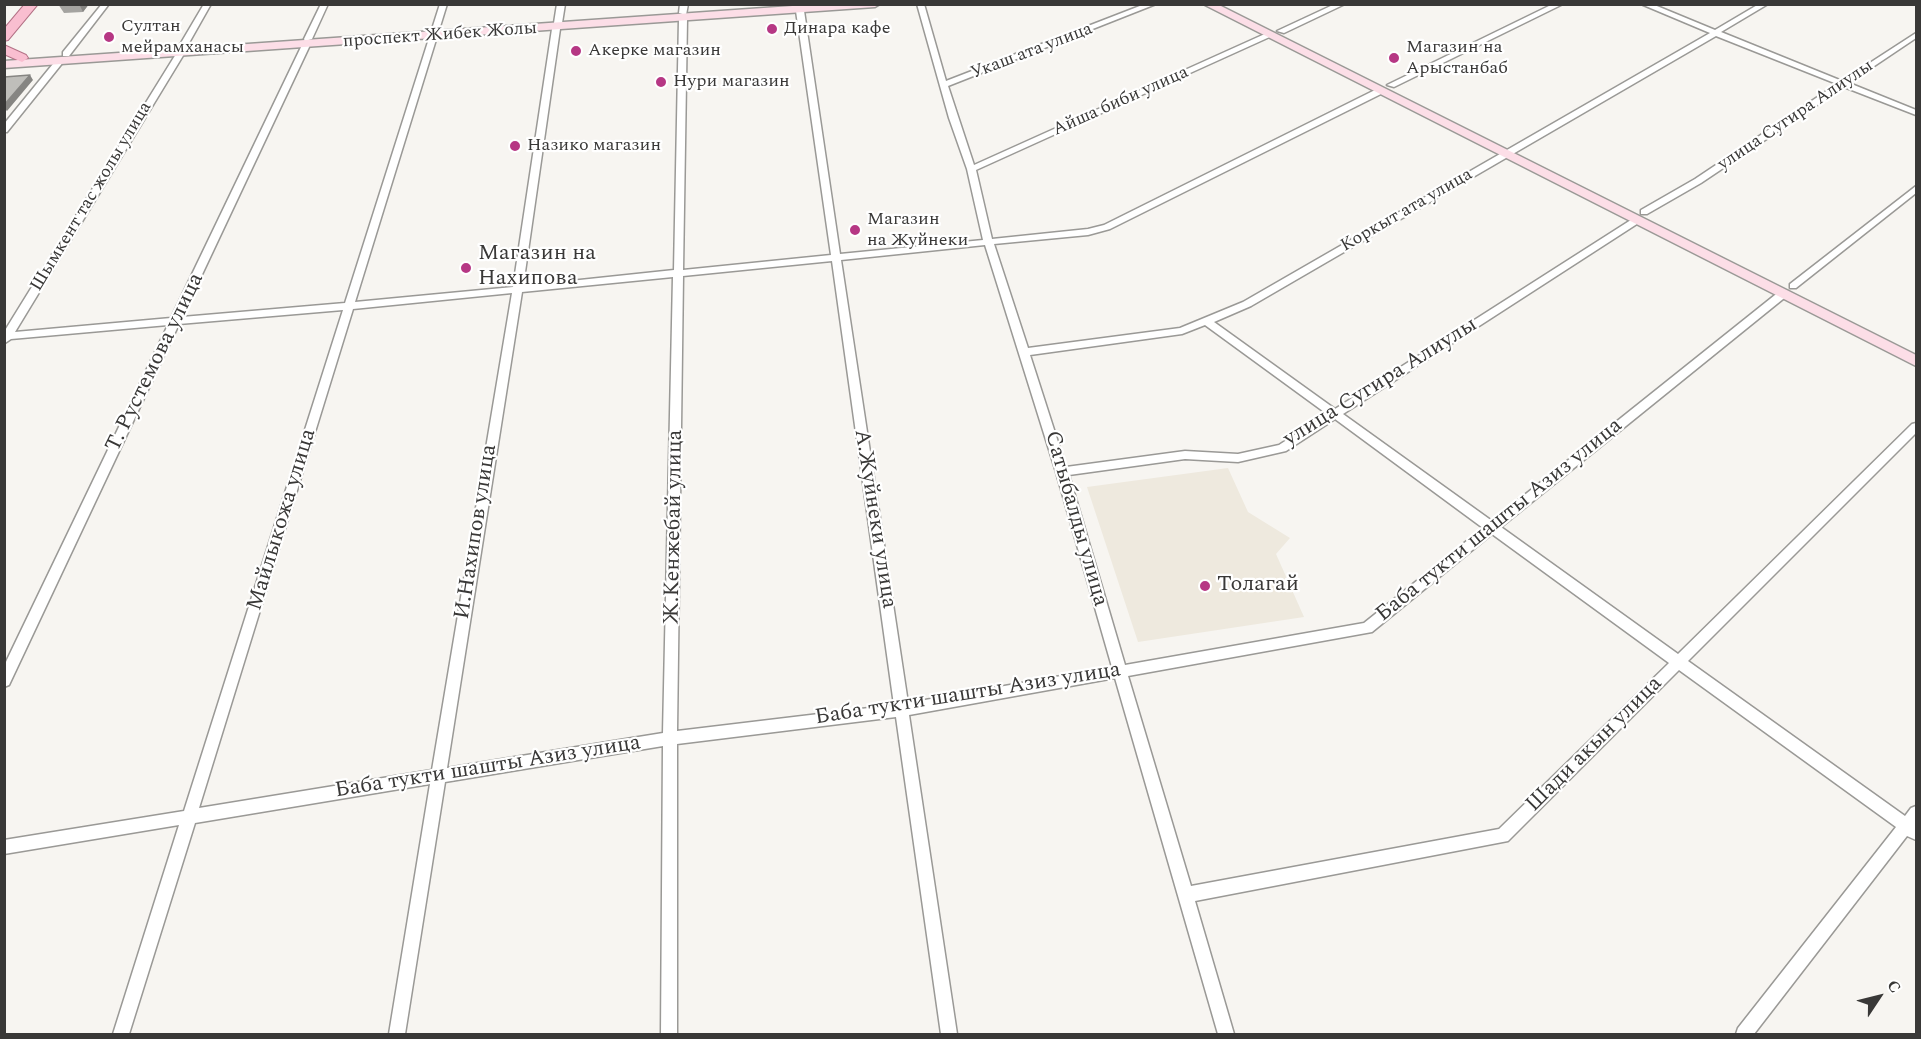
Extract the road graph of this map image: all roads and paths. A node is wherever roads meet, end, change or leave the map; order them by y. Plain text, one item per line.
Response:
1 (22, 4) edge
2 (32, 4) edge
3 (106, 4) edge
4 (208, 4) edge
5 (325, 4) edge
6 (444, 4) edge
7 (561, 4) edge
8 (875, 4) edge
9 (920, 4) edge
10 (1153, 4) edge
11 (1208, 4) edge
12 (1226, 4) edge
13 (1342, 4) edge
14 (1560, 4) edge
15 (1644, 4) edge
16 (1765, 4) edge
17 (799, 6) edge
18 (683, 12) edge
19 (4, 25) edge
20 (557, 26) junction
21 (436, 33) junction
22 (1716, 33) junction
23 (1276, 34) junction
24 (1917, 35) edge
25 (5, 38) edge
26 (307, 42) junction
27 (4, 49) edge
28 (181, 51) junction
29 (63, 58) junction
30 (10, 63) edge
31 (1844, 84) junction
32 (944, 85) junction
33 (1385, 88) junction
34 (1917, 112) edge
35 (4, 130) edge
36 (1510, 151) junction
37 (971, 169) junction
38 (1917, 189) edge
39 (1641, 216) junction
40 (988, 241) junction
41 (835, 257) junction
42 (680, 273) junction
43 (516, 289) junction
44 (1789, 290) junction
45 (350, 306) junction
46 (176, 321) junction
47 (1206, 321) junction
48 (6, 337) edge
49 (1917, 347) edge
50 (1025, 352) junction
51 (1917, 361) edge
52 (1335, 414) junction
53 (1917, 427) edge
54 (1062, 472) junction
55 (1492, 527) junction
56 (1679, 662) junction
57 (1119, 670) junction
58 (4, 681) edge
59 (903, 710) junction
60 (670, 738) junction
61 (439, 777) junction
62 (1917, 813) edge
63 (189, 818) junction
64 (1912, 829) edge
65 (4, 847) edge
66 (1184, 895) junction
67 (120, 1035) edge
68 (397, 1035) edge
69 (669, 1035) edge
70 (949, 1035) edge
71 (1226, 1035) edge
72 (1744, 1035) edge

1 - 19 main road
2 - 25 main road
3 - 29 street
4 - 28 street, Шымкент тас жолы улица
5 - 26 street, Т. Рустемова улица
6 - 21 street, Майлыкожа улица
7 - 20 street, И.Нахипов улица
8 - 17 street, проспект Жибек Жолы
9 - 32 street, Сатыбалды улица
10 - 32 street, Укаш ата улица
11 - 23 street
12 - 23 street
13 - 23 street, Айша биби улица
14 - 33 street
15 - 22 street
16 - 22 street, Коркыт ата улица
17 - 18 street, проспект Жибек Жолы
17 - 41 street, А.Жуйнеки улица
18 - 20 street, проспект Жибек Жолы
18 - 42 street, Ж.Кенжебай улица
20 - 21 street, проспект Жибек Жолы
20 - 43 street, И.Нахипов улица
21 - 26 street, проспект Жибек Жолы
21 - 45 street, Майлыкожа улица
22 - 31 street
22 - 36 street, Коркыт ата улица
23 - 33 street
23 - 37 street, Айша биби улица
24 - 31 street, улица Сугира Алиулы
26 - 28 street, проспект Жибек Жолы
26 - 46 street, Т. Рустемова улица
27 - 30 main road
28 - 29 street, проспект Жибек Жолы
28 - 48 street, Шымкент тас жолы улица
29 - 30 street, проспект Жибек Жолы
29 - 35 street
31 - 34 street
31 - 39 street, улица Сугира Алиулы
32 - 37 street, Сатыбалды улица
33 - 36 street
33 - 40 street
36 - 39 street
36 - 47 street, Коркыт ата улица
37 - 40 street, Сатыбалды улица
38 - 44 street, Баба тукти шашты Азиз улица
39 - 44 street
39 - 52 street, улица Сугира Алиулы
40 - 41 street
40 - 50 street, Сатыбалды улица
41 - 42 street
41 - 59 street, А.Жуйнеки улица
42 - 43 street
42 - 60 street, Ж.Кенжебай улица
43 - 45 street
43 - 61 street, И.Нахипов улица
44 - 49 street
44 - 51 street
44 - 55 street, Баба тукти шашты Азиз улица
45 - 46 street
45 - 63 street, Майлыкожа улица
46 - 48 street
46 - 58 street, Т. Рустемова улица
47 - 50 street, Коркыт ата улица
47 - 52 street
50 - 54 street, Сатыбалды улица
52 - 54 street, улица Сугира Алиулы
52 - 55 street
53 - 56 street, Шади акын улица
54 - 57 street, Сатыбалды улица
55 - 56 street
55 - 57 street, Баба тукти шашты Азиз улица
56 - 64 street
56 - 66 street, Шади акын улица
57 - 59 street, Баба тукти шашты Азиз улица
57 - 66 street, Сатыбалды улица
59 - 60 street, Баба тукти шашты Азиз улица
59 - 70 street, А.Жуйнеки улица
60 - 61 street, Баба тукти шашты Азиз улица
60 - 69 street, Ж.Кенжебай улица
61 - 63 street, Баба тукти шашты Азиз улица
61 - 68 street, И.Нахипов улица
62 - 64 street
63 - 65 street, Баба тукти шашты Азиз улица
63 - 67 street, Майлыкожа улица
64 - 72 street
66 - 71 street, Сатыбалды улица

